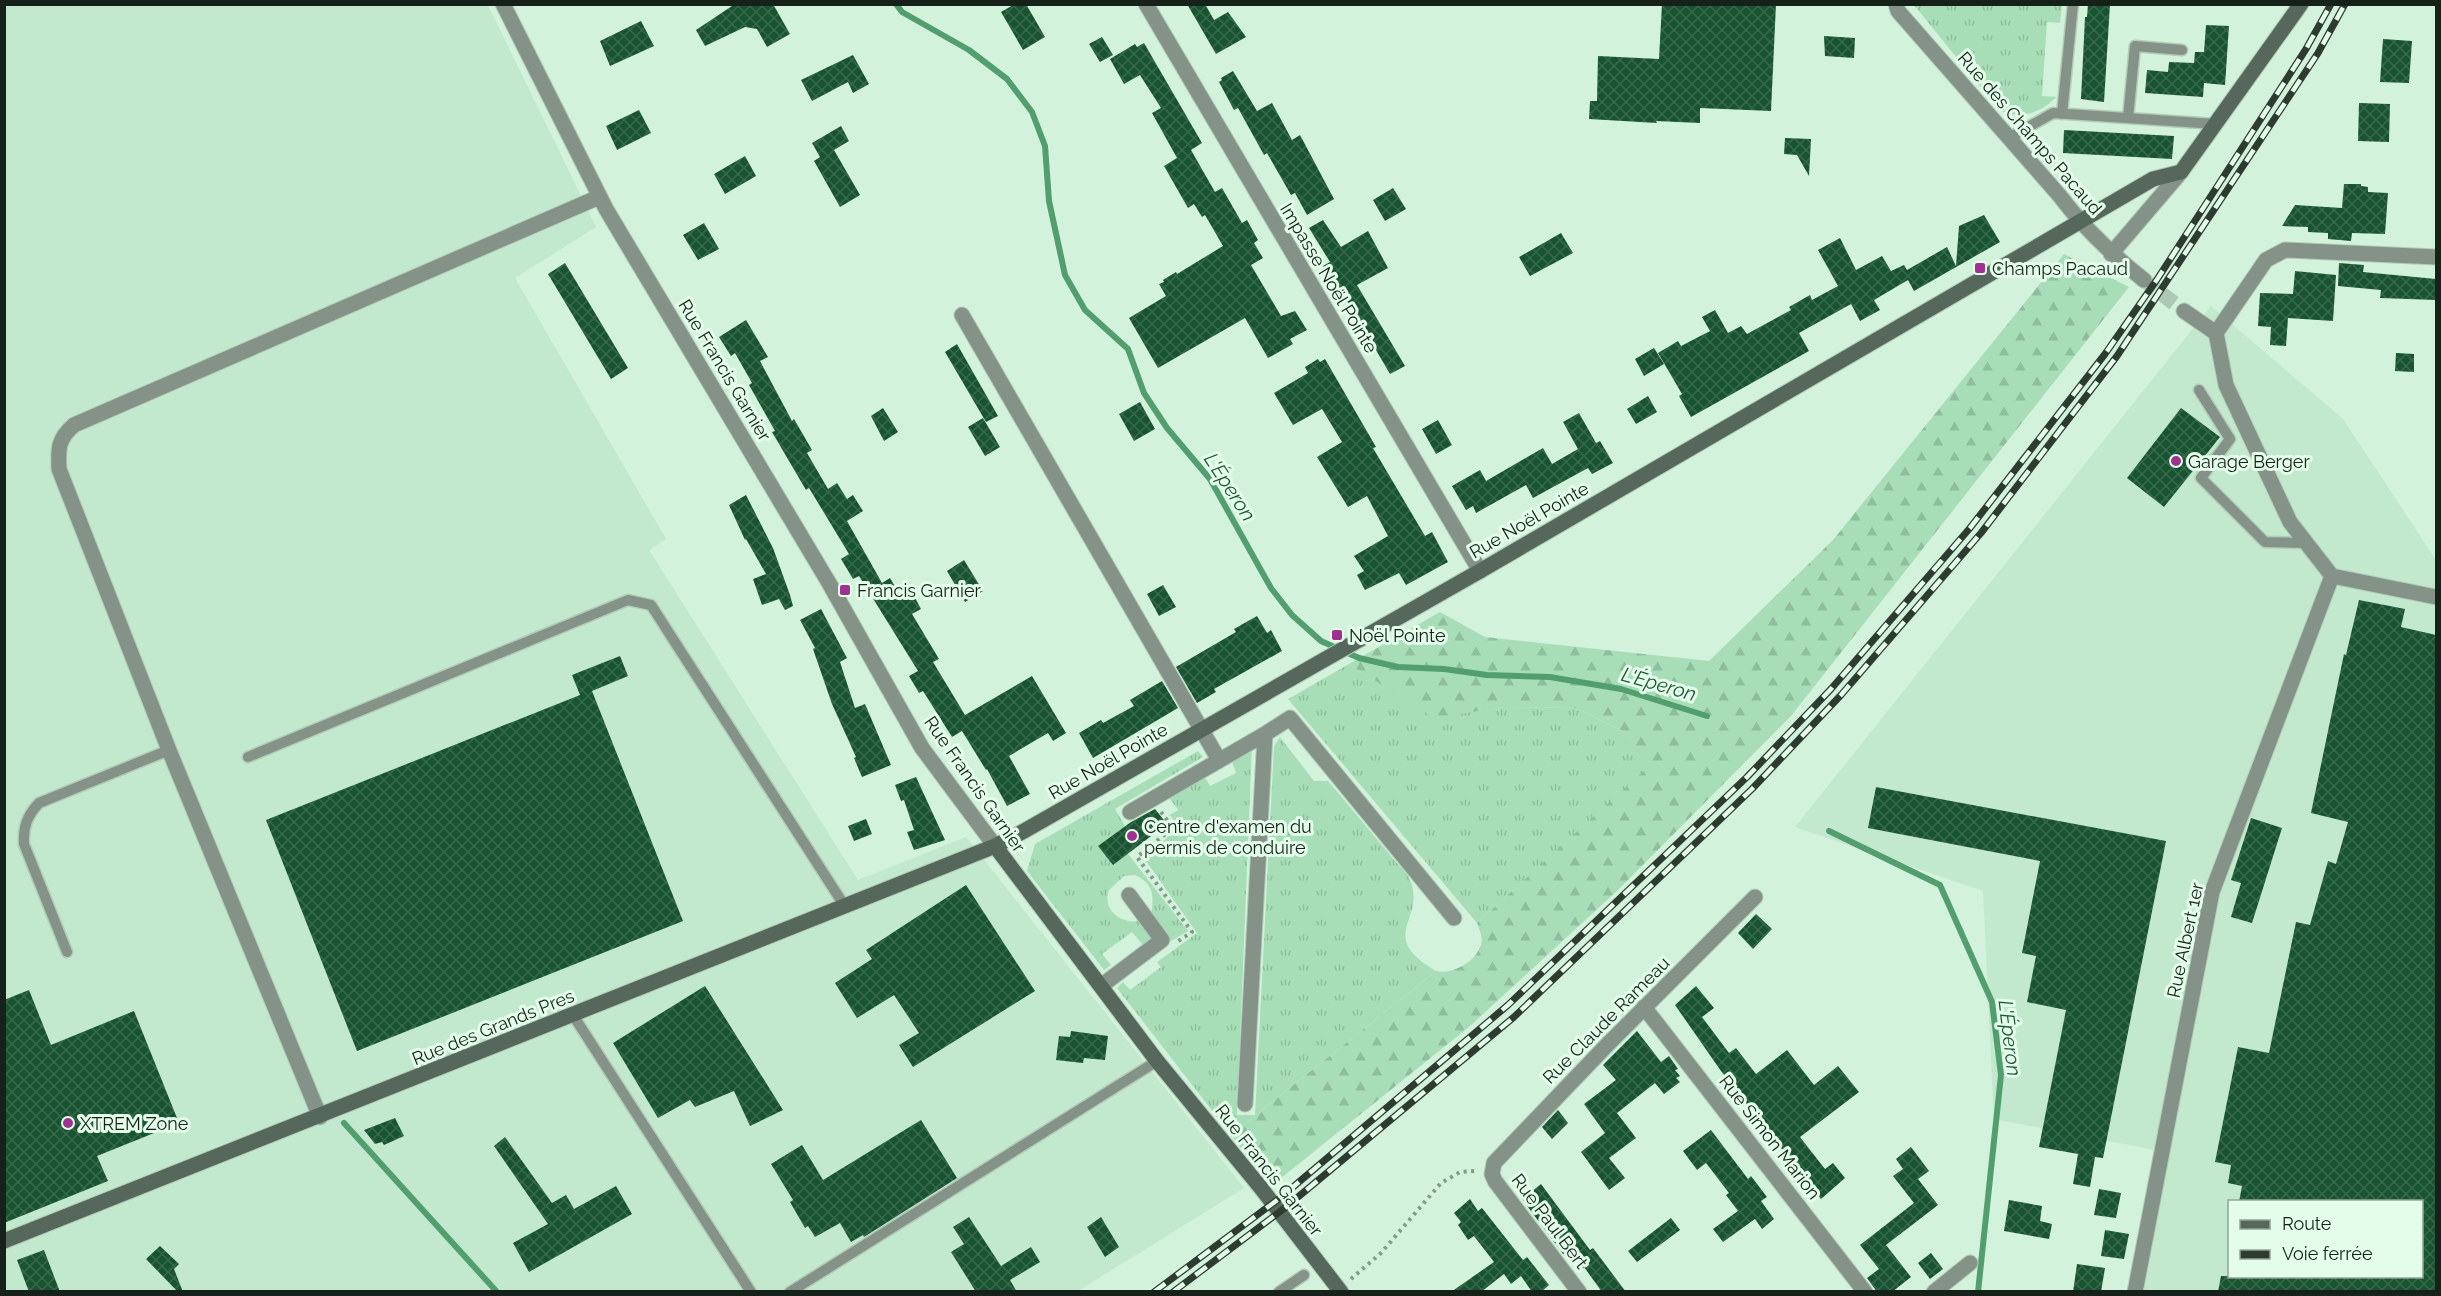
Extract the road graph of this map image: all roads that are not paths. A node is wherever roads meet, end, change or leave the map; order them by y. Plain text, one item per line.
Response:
1 (503, 4) edge
2 (1146, 4) edge
3 (1896, 4) edge
4 (2073, 4) edge
5 (2301, 4) edge
6 (2182, 50) dead end
7 (2062, 114) junction
8 (2128, 118) junction
9 (2215, 124) junction
10 (2009, 138) junction
11 (2181, 172) junction
12 (599, 197) junction
13 (2080, 222) junction
14 (2111, 254) junction
15 (2436, 257) edge
16 (2144, 280) tunnel mouth
17 (2184, 311) tunnel mouth
18 (962, 315) dead end
19 (2216, 333) junction
20 (2199, 390) dead end
21 (2306, 543) junction
22 (1480, 571) junction
23 (2332, 576) junction
24 (2436, 597) edge
25 (1202, 730) junction
26 (1265, 734) junction
27 (169, 750) junction
28 (248, 757) dead end
29 (1219, 760) junction
30 (1130, 812) dead end
31 (995, 846) junction
32 (1129, 895) dead end
33 (1755, 897) dead end
34 (844, 906) junction
35 (1454, 918) dead end
36 (66, 952) dead end
37 (1101, 986) junction
38 (1644, 1007) junction
39 (573, 1015) junction
40 (1157, 1061) junction
41 (1245, 1104) dead end
42 (320, 1118) junction
43 (1492, 1174) joint
44 (4, 1242) edge
45 (1970, 1263) dead end
46 (1304, 1275) dead end
47 (1340, 1290) edge
48 (751, 1292) edge
49 (790, 1292) edge
50 (1279, 1292) edge
51 (1579, 1292) edge
52 (1865, 1292) edge
53 (1934, 1292) edge
54 (2135, 1292) edge

1 - 12 street, Rue Francis Garnier
2 - 22 street, Impasse Noël Pointe
3 - 10 street, Rue des Champs Pacaud
4 - 7 lane
5 - 9 street
6 - 8 lane
7 - 8 lane
7 - 10 lane
8 - 9 lane
9 - 11 street
10 - 13 street, Rue des Champs Pacaud
11 - 13 street, Rue Noël Pointe
11 - 14 street
12 - 27 street
12 - 31 street, Rue Francis Garnier
13 - 14 street, Rue des Champs Pacaud
13 - 22 street, Rue Noël Pointe
14 - 16 street, Rue des Champs Pacaud
15 - 19 street
17 - 19 street
18 - 25 street
19 - 21 street
20 - 21 lane
21 - 23 street
22 - 25 street, Rue Noël Pointe
23 - 24 street
23 - 54 street, Rue Albert 1er
25 - 29 street
25 - 31 street, Rue Noël Pointe
26 - 29 street
26 - 35 street
26 - 41 street
27 - 36 lane
27 - 42 street
28 - 34 lane
29 - 30 street
31 - 34 street, Rue des Grands Pres
31 - 37 street, Rue Francis Garnier
32 - 37 street
33 - 38 street, Rue Claude Rameau
34 - 39 street, Rue des Grands Pres
37 - 40 street, Rue Francis Garnier
38 - 43 street, Rue Claude Rameau
38 - 52 street, Rue Simon Marion
39 - 42 street, Rue des Grands Pres
39 - 48 lane
40 - 47 street, Rue Francis Garnier
40 - 49 lane
42 - 44 street, Rue des Grands Pres
43 - 51 street, Rue Paul Bert
45 - 53 street
46 - 50 lane

